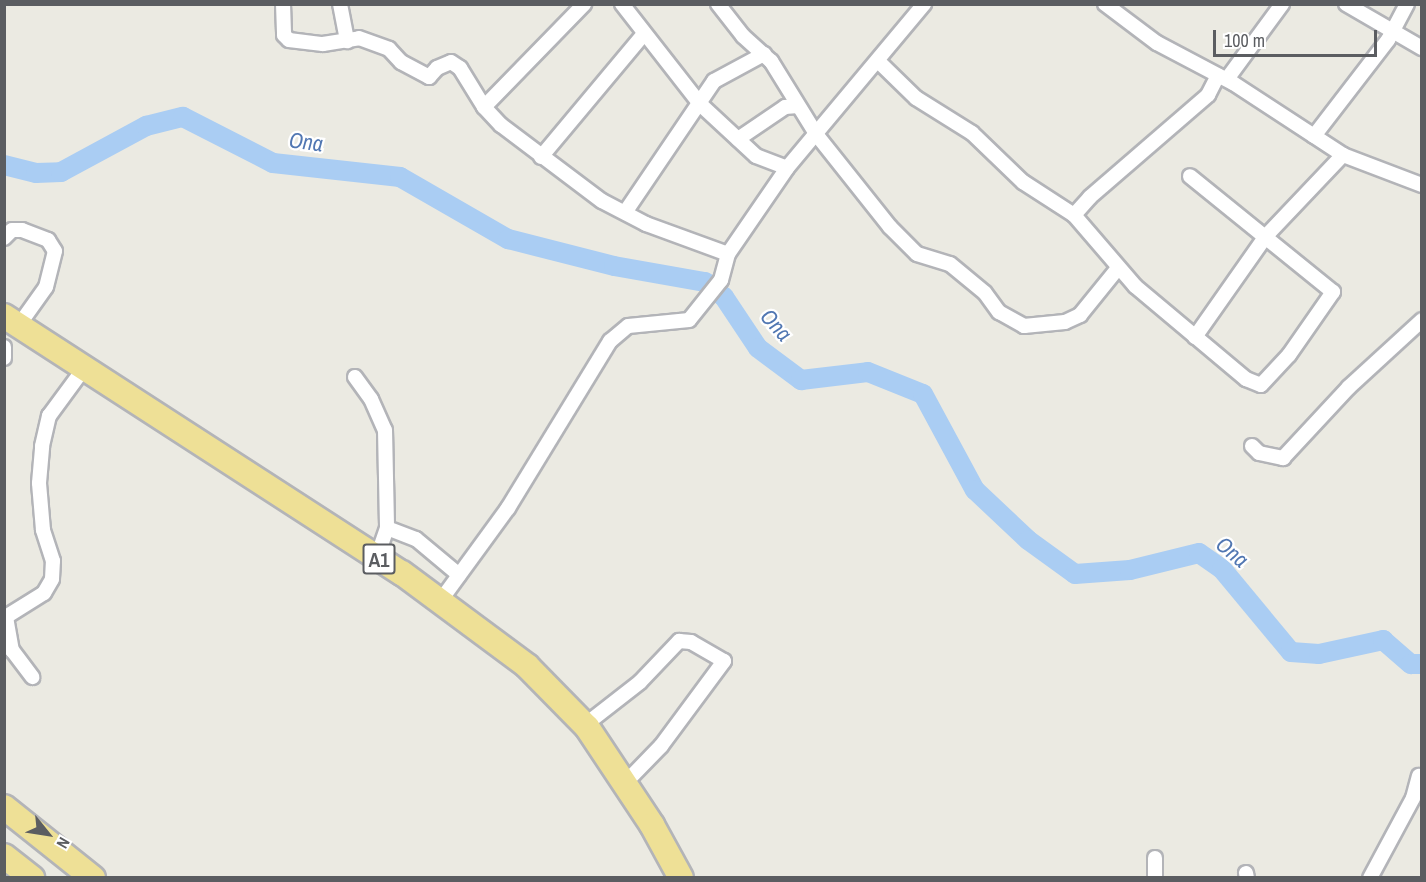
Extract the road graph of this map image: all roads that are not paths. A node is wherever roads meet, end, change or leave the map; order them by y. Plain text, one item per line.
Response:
1 (283, 4) edge
2 (340, 4) edge
3 (584, 4) edge
4 (718, 4) edge
5 (924, 4) edge
6 (1105, 4) edge
7 (1282, 4) edge
8 (1346, 4) edge
9 (1407, 4) edge
10 (627, 6) edge
11 (1393, 31) junction
12 (643, 35) junction
13 (347, 40) junction
14 (1422, 48) edge
15 (764, 54) junction
16 (878, 61) junction
17 (1222, 77) junction
18 (700, 104) junction
19 (798, 106) junction
20 (484, 107) junction
21 (816, 134) junction
22 (1314, 136) junction
23 (738, 140) junction
24 (1344, 156) junction
25 (541, 157) junction
26 (787, 168) junction
27 (1190, 176) dead end
28 (1422, 185) edge
29 (626, 211) junction
30 (1074, 215) junction
31 (1266, 236) junction
32 (4, 238) edge
33 (728, 254) junction
34 (1118, 268) junction
35 (1422, 320) edge
36 (9, 322) edge
37 (1195, 338) junction
38 (4, 347) edge
39 (4, 358) edge
40 (85, 366) junction
41 (355, 377) dead end
42 (1252, 446) dead end
43 (387, 528) junction
44 (377, 557) junction
45 (459, 575) junction
46 (441, 600) junction
47 (5, 617) edge
48 (32, 677) dead end
49 (585, 725) junction
50 (1419, 776) dead end
51 (625, 783) junction
52 (4, 807) edge
53 (4, 856) edge
54 (1155, 858) dead end
55 (32, 878) edge
56 (93, 878) edge
57 (681, 878) edge
58 (1155, 878) edge
59 (1370, 878) edge

1 - 13 street
2 - 13 street
3 - 20 street
4 - 15 street
5 - 16 street
6 - 17 street
7 - 17 street
8 - 11 street
9 - 11 street
10 - 12 street
11 - 14 street
11 - 22 street
12 - 18 street
12 - 25 street
13 - 20 street
15 - 18 street
15 - 19 street
16 - 21 street
16 - 30 street
17 - 22 street
17 - 30 street
18 - 23 street
18 - 29 street
19 - 21 street
19 - 23 street
20 - 25 street
21 - 26 street
21 - 34 street
22 - 24 street
23 - 26 street
24 - 28 street
24 - 31 street
25 - 29 street
26 - 33 street
27 - 31 street
29 - 33 street
30 - 34 street
31 - 37 street
31 - 37 street
32 - 36 street
33 - 45 street
34 - 37 street
35 - 42 street
36 - 40 highway, A1
38 - 39 street
40 - 44 highway, A1
40 - 47 street
41 - 43 street
43 - 44 street
43 - 45 street
44 - 46 highway, A1
45 - 46 street
46 - 49 highway, A1
47 - 48 street
49 - 51 highway, A1
49 - 51 street
50 - 59 street
51 - 57 highway, A1
52 - 56 highway
53 - 55 highway
54 - 58 street

